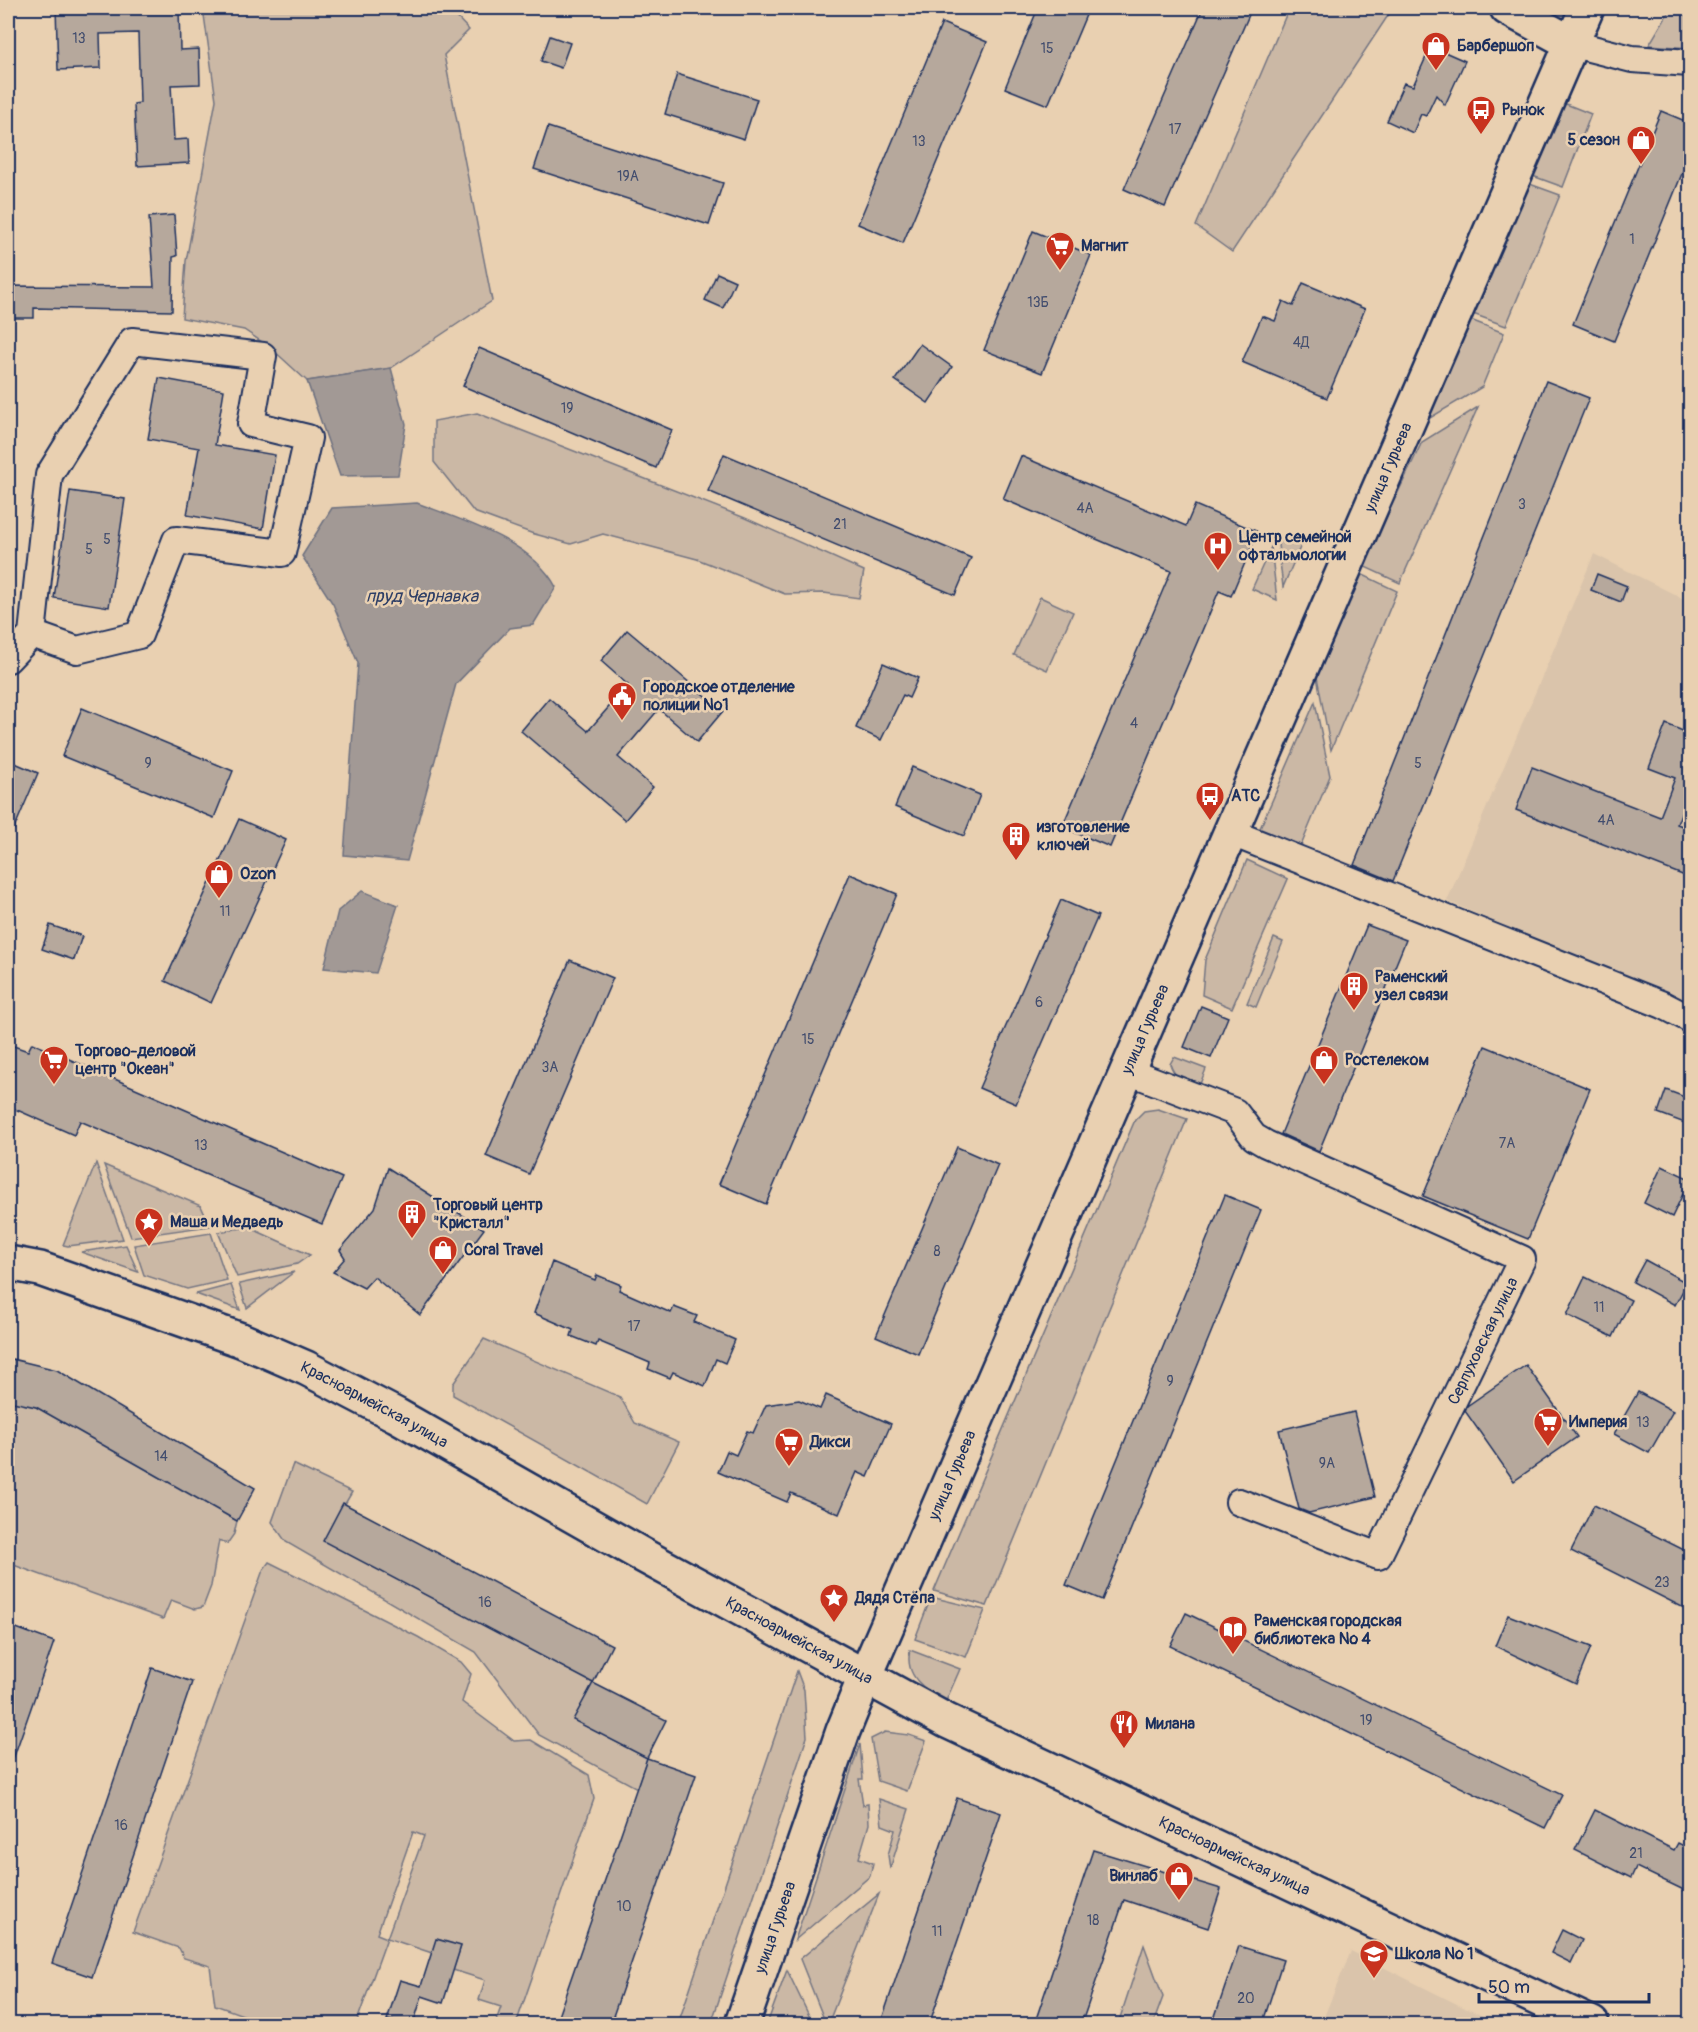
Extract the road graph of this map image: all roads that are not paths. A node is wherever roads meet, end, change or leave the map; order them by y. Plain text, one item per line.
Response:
1 (1507, 8) edge
2 (1587, 8) edge
3 (1573, 44) junction
4 (1690, 63) edge
5 (32, 634) junction
6 (8, 659) edge
7 (1232, 833) junction
8 (1690, 1019) edge
9 (1128, 1071) junction
10 (8, 1263) edge
11 (1239, 1502) dead end
12 (865, 1677) junction
13 (742, 2025) edge
14 (1592, 2025) edge

1 - 3 main road
2 - 3 main road, улица Гурьева
3 - 4 street
3 - 7 main road, улица Гурьева
5 - 5 street
5 - 6 street
7 - 8 street
7 - 9 main road, улица Гурьева
9 - 11 street, Серпуховская улица
9 - 12 main road, улица Гурьева
10 - 12 main road, Красноармейская улица
12 - 13 main road, улица Гурьева
12 - 14 main road, Красноармейская улица

